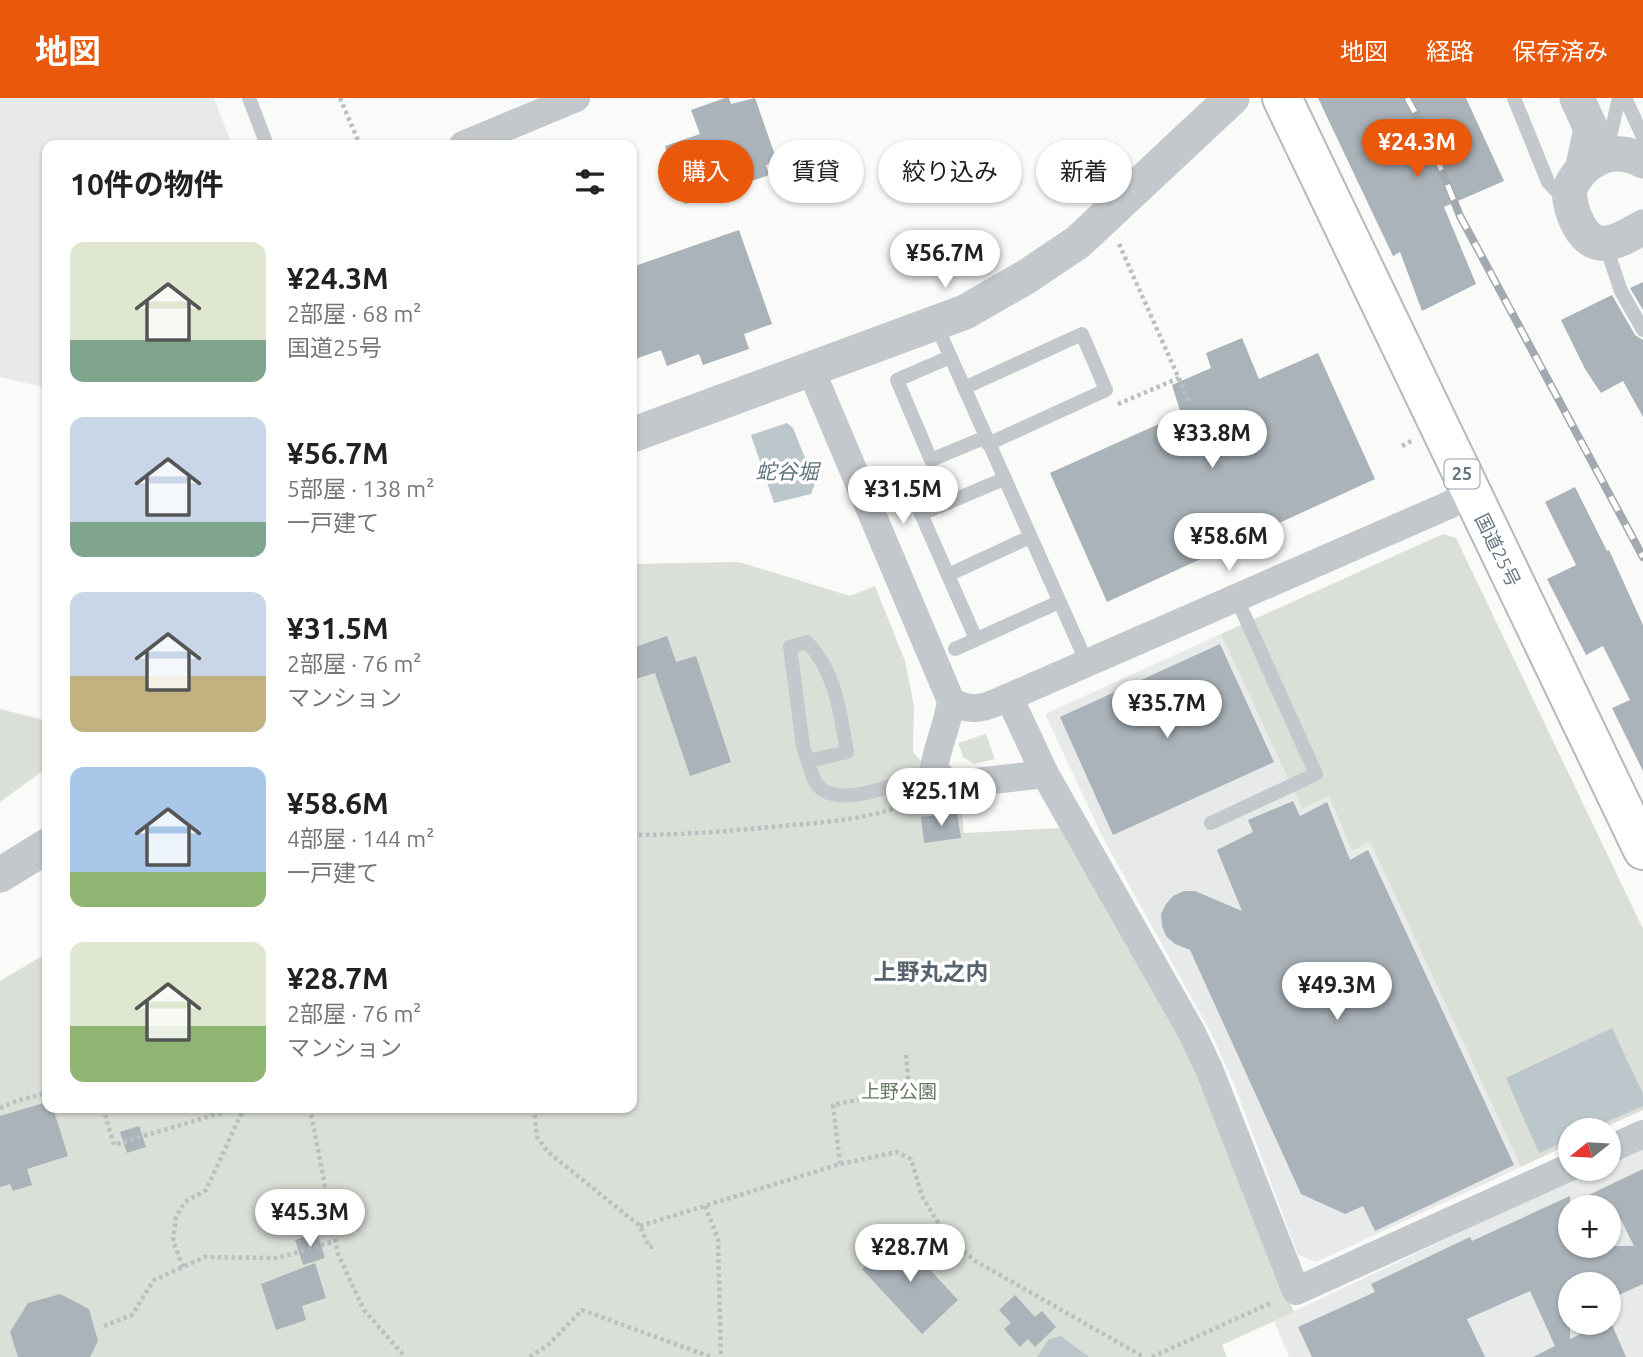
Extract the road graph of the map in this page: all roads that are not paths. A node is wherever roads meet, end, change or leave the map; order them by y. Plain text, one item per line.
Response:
1 (248, 98) edge
2 (576, 98) edge
3 (1232, 98) edge
4 (1282, 98) edge
5 (1514, 98) edge
6 (1577, 98) edge
7 (1621, 98) edge
8 (1643, 136) edge
9 (265, 140) edge
10 (475, 140) edge
11 (1594, 161) junction
12 (1643, 161) edge
13 (1570, 204) junction
14 (1643, 227) edge
15 (1605, 244) junction
16 (1643, 330) edge
17 (943, 340) dead end
18 (950, 357) junction
19 (811, 370) junction
20 (964, 388) junction
21 (637, 433) edge
22 (987, 440) junction
23 (1004, 479) junction
24 (911, 491) dead end
25 (1471, 492) junction
26 (921, 514) junction
27 (1030, 537) junction
28 (948, 575) junction
29 (1236, 597) junction
30 (1059, 602) junction
31 (976, 639) junction
32 (955, 649) dead end
33 (1087, 663) junction
34 (1009, 697) junction
35 (951, 701) junction
36 (808, 761) junction
37 (1045, 774) junction
38 (942, 777) junction
39 (1212, 823) dead end
40 (42, 849) edge
41 (1643, 850) edge
42 (0, 875) edge
43 (1643, 1134) edge
44 (1621, 1144) edge
45 (1558, 1172) edge

1 - 9 lane
2 - 10 street
3 - 19 street
4 - 25 highway, 国道25号 / 25
5 - 13 lane
6 - 11 street
7 - 8 lane
7 - 11 lane
11 - 12 street
11 - 13 street
13 - 15 street
14 - 15 street
15 - 16 lane
17 - 18 lane
18 - 20 lane
18 - 22 lane
19 - 21 street
19 - 35 street
20 - 22 lane
20 - 22 lane
22 - 23 lane
23 - 26 lane
23 - 27 lane
24 - 26 lane
25 - 29 street
25 - 41 highway, 国道25号 / 25
26 - 28 lane
27 - 28 lane
27 - 30 lane
28 - 31 lane
29 - 33 street
29 - 39 lane
30 - 31 lane
30 - 33 lane
31 - 32 lane
33 - 34 street
34 - 35 street
34 - 37 street
35 - 38 street
36 - 36 lane
36 - 38 lane
37 - 38 street
37 - 45 street
40 - 42 street
43 - 44 street

